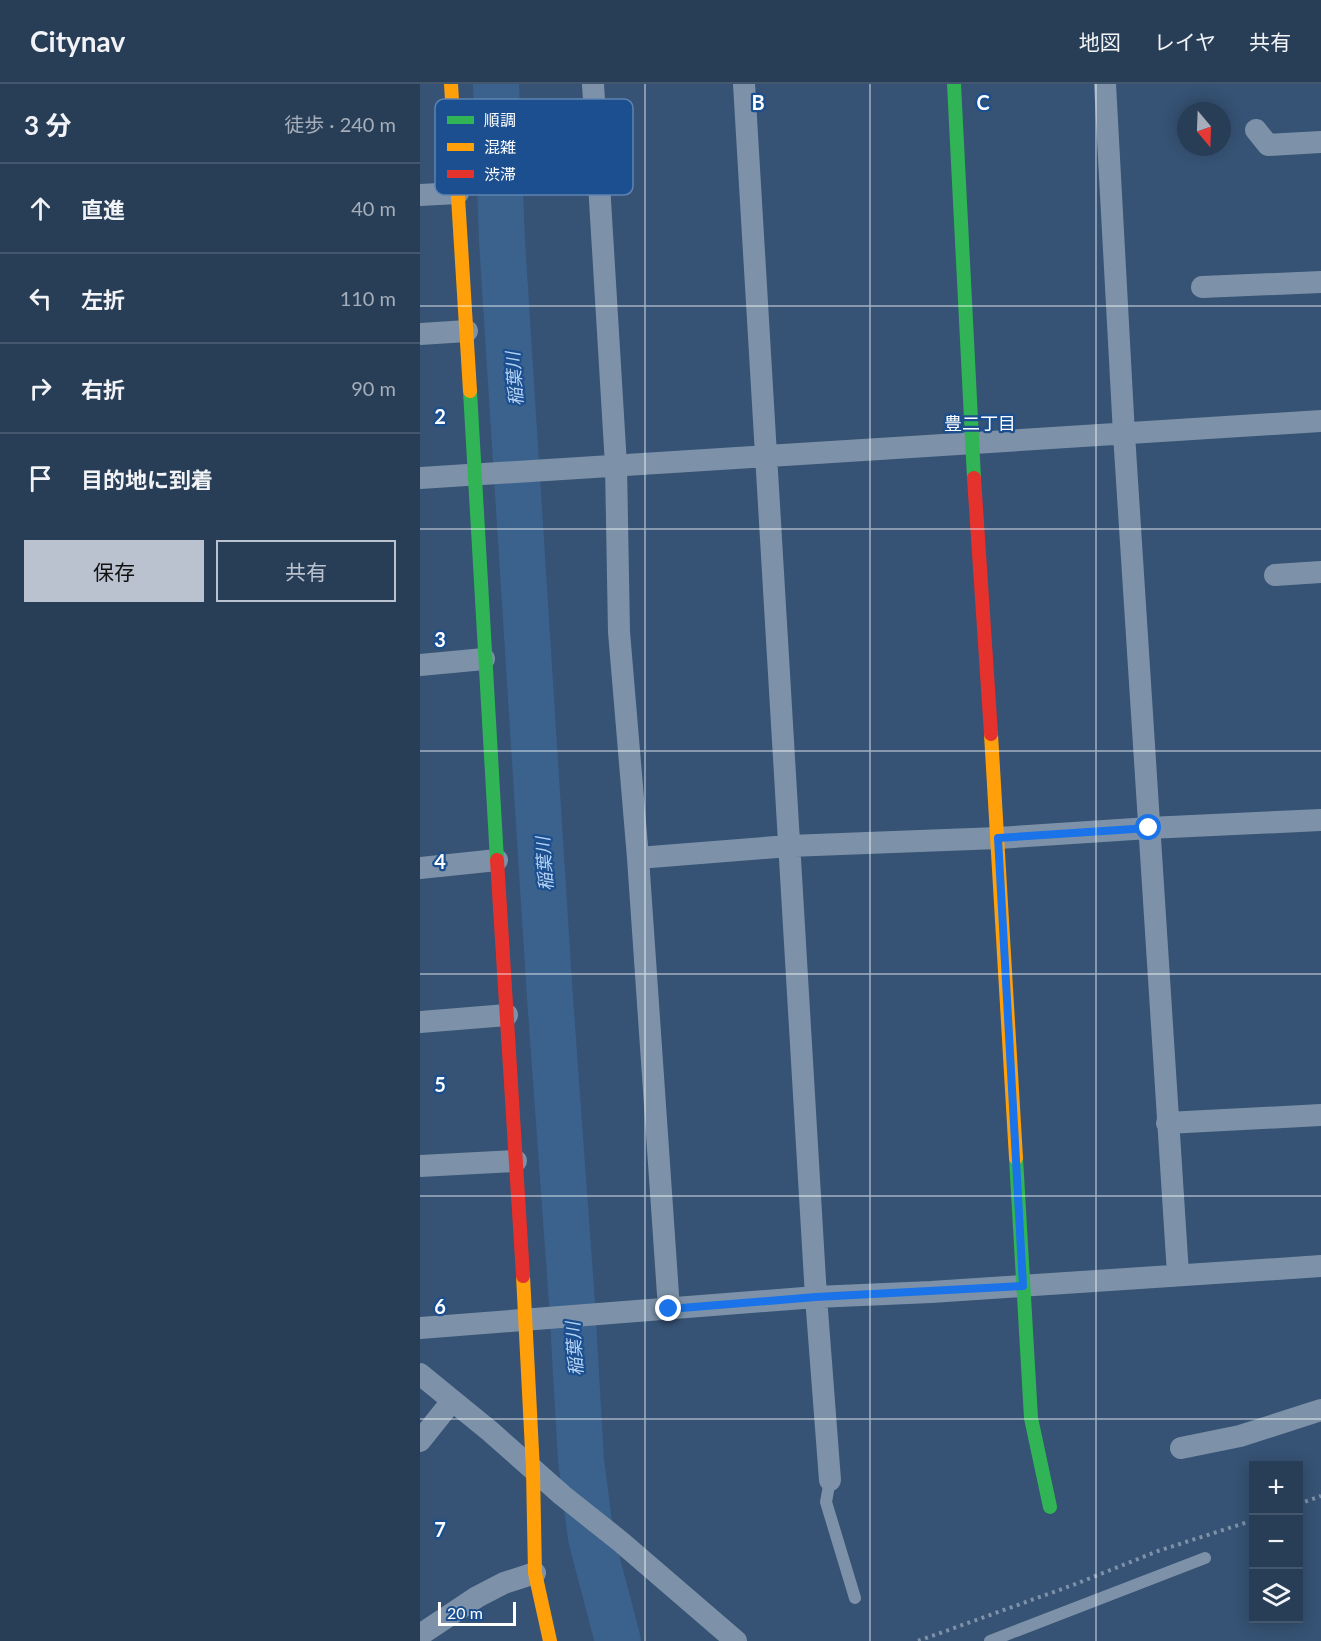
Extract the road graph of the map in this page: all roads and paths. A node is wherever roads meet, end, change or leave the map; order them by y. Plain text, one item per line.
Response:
1 (451, 84) edge
2 (593, 84) edge
3 (744, 84) edge
4 (954, 84) edge
5 (1105, 84) edge
6 (452, 99) edge
7 (594, 99) edge
8 (1256, 130) dead end
9 (1321, 141) edge
10 (435, 194) edge
11 (420, 195) edge
12 (458, 195) edge
13 (600, 195) edge
14 (1321, 282) edge
15 (1202, 287) dead end
16 (467, 331) junction
17 (420, 334) edge
18 (1321, 421) edge
19 (1124, 434) junction
20 (972, 443) junction
21 (765, 456) junction
22 (616, 465) junction
23 (476, 474) junction
24 (420, 478) edge
25 (1321, 572) edge
26 (1275, 575) dead end
27 (484, 659) junction
28 (420, 665) edge
29 (1321, 820) edge
30 (1149, 828) junction
31 (998, 838) junction
32 (789, 846) junction
33 (638, 858) junction
34 (497, 860) junction
35 (420, 868) edge
36 (507, 1015) junction
37 (420, 1022) edge
38 (1321, 1115) edge
39 (1167, 1124) junction
40 (516, 1161) junction
41 (420, 1166) edge
42 (1321, 1266) edge
43 (1178, 1274) junction
44 (1023, 1286) junction
45 (816, 1297) junction
46 (669, 1309) junction
47 (526, 1321) junction
48 (420, 1328) edge
49 (420, 1374) edge
50 (452, 1401) junction
51 (1321, 1410) edge
52 (420, 1441) edge
53 (1181, 1448) dead end
54 (533, 1470) junction
55 (830, 1480) joint
56 (1321, 1496) edge
57 (1303, 1503) edge
58 (1050, 1507) dead end
59 (1249, 1522) edge
60 (1205, 1558) dead end
61 (535, 1573) junction
62 (855, 1598) dead end
63 (420, 1635) edge
64 (550, 1641) edge
65 (736, 1641) edge
66 (918, 1641) edge
67 (990, 1641) edge

1 - 6 street
2 - 7 street
3 - 21 street
4 - 20 street
5 - 19 street
8 - 9 street
10 - 11 street
12 - 16 street
13 - 22 street
14 - 15 street
16 - 17 street
16 - 23 street
18 - 19 street
19 - 20 street
19 - 30 street
20 - 21 street
20 - 31 street
21 - 22 street
21 - 32 street
22 - 23 street
22 - 33 street
23 - 24 street
23 - 27 street
25 - 26 street
27 - 28 street
27 - 34 street
29 - 30 street
30 - 31 street
30 - 39 street
31 - 32 street
31 - 44 street
32 - 33 street
32 - 45 street
33 - 46 street
34 - 35 street
34 - 36 street
36 - 37 street
36 - 40 street
38 - 39 street
39 - 43 street
40 - 41 street
40 - 47 street
42 - 43 street
43 - 44 street
44 - 45 street
44 - 58 street
45 - 46 street
45 - 55 street
46 - 47 street
47 - 48 street
47 - 54 street
49 - 50 street
50 - 52 street
50 - 54 street
51 - 53 street
54 - 61 street
54 - 65 street
55 - 62 lane
56 - 57 path
59 - 66 path
60 - 67 lane
61 - 63 street
61 - 64 street

